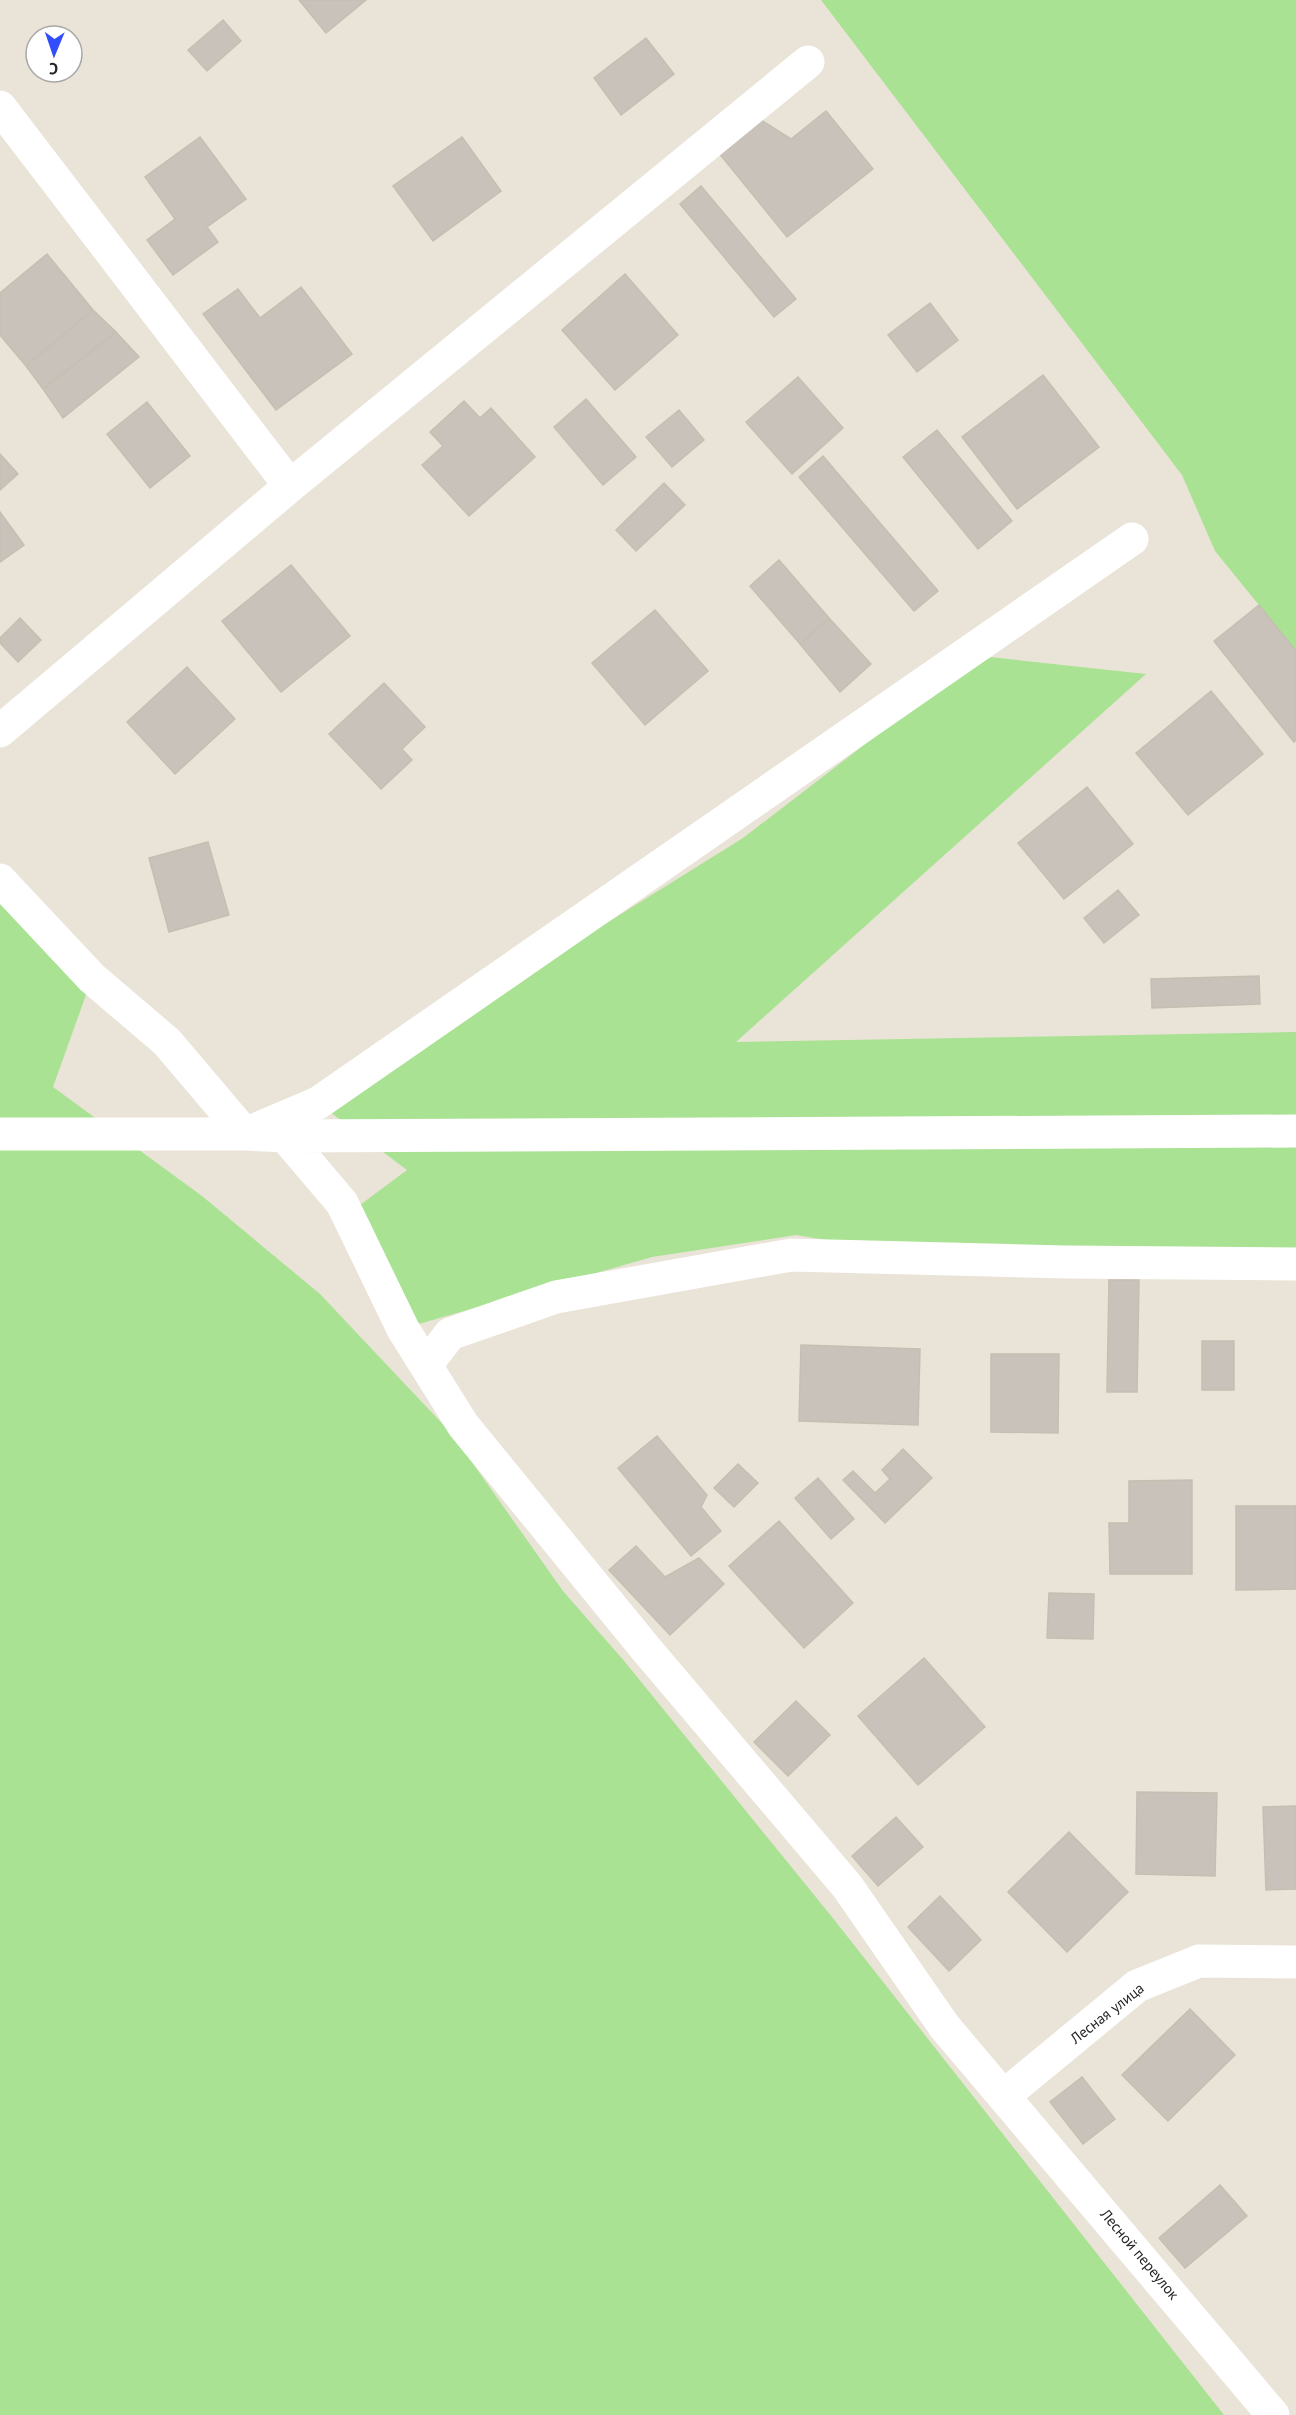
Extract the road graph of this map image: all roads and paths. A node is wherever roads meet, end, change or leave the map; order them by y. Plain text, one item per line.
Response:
1 (808, 62) dead end
2 (0, 107) edge
3 (290, 486) junction
4 (1132, 539) dead end
5 (0, 731) edge
6 (0, 880) edge
7 (1296, 1131) edge
8 (0, 1134) edge
9 (245, 1134) junction
10 (285, 1136) junction
11 (1296, 1264) edge
12 (426, 1365) junction
13 (1296, 1962) edge
14 (1005, 2095) junction
15 (1273, 2415) edge

1 - 3 street
2 - 3 street
3 - 5 street
4 - 9 street
6 - 9 street
7 - 10 street
8 - 9 street
9 - 10 street
10 - 12 street, Лесной переулок
11 - 12 street
12 - 14 street, Лесной переулок
13 - 14 street, Лесная улица
14 - 15 street, Лесной переулок

